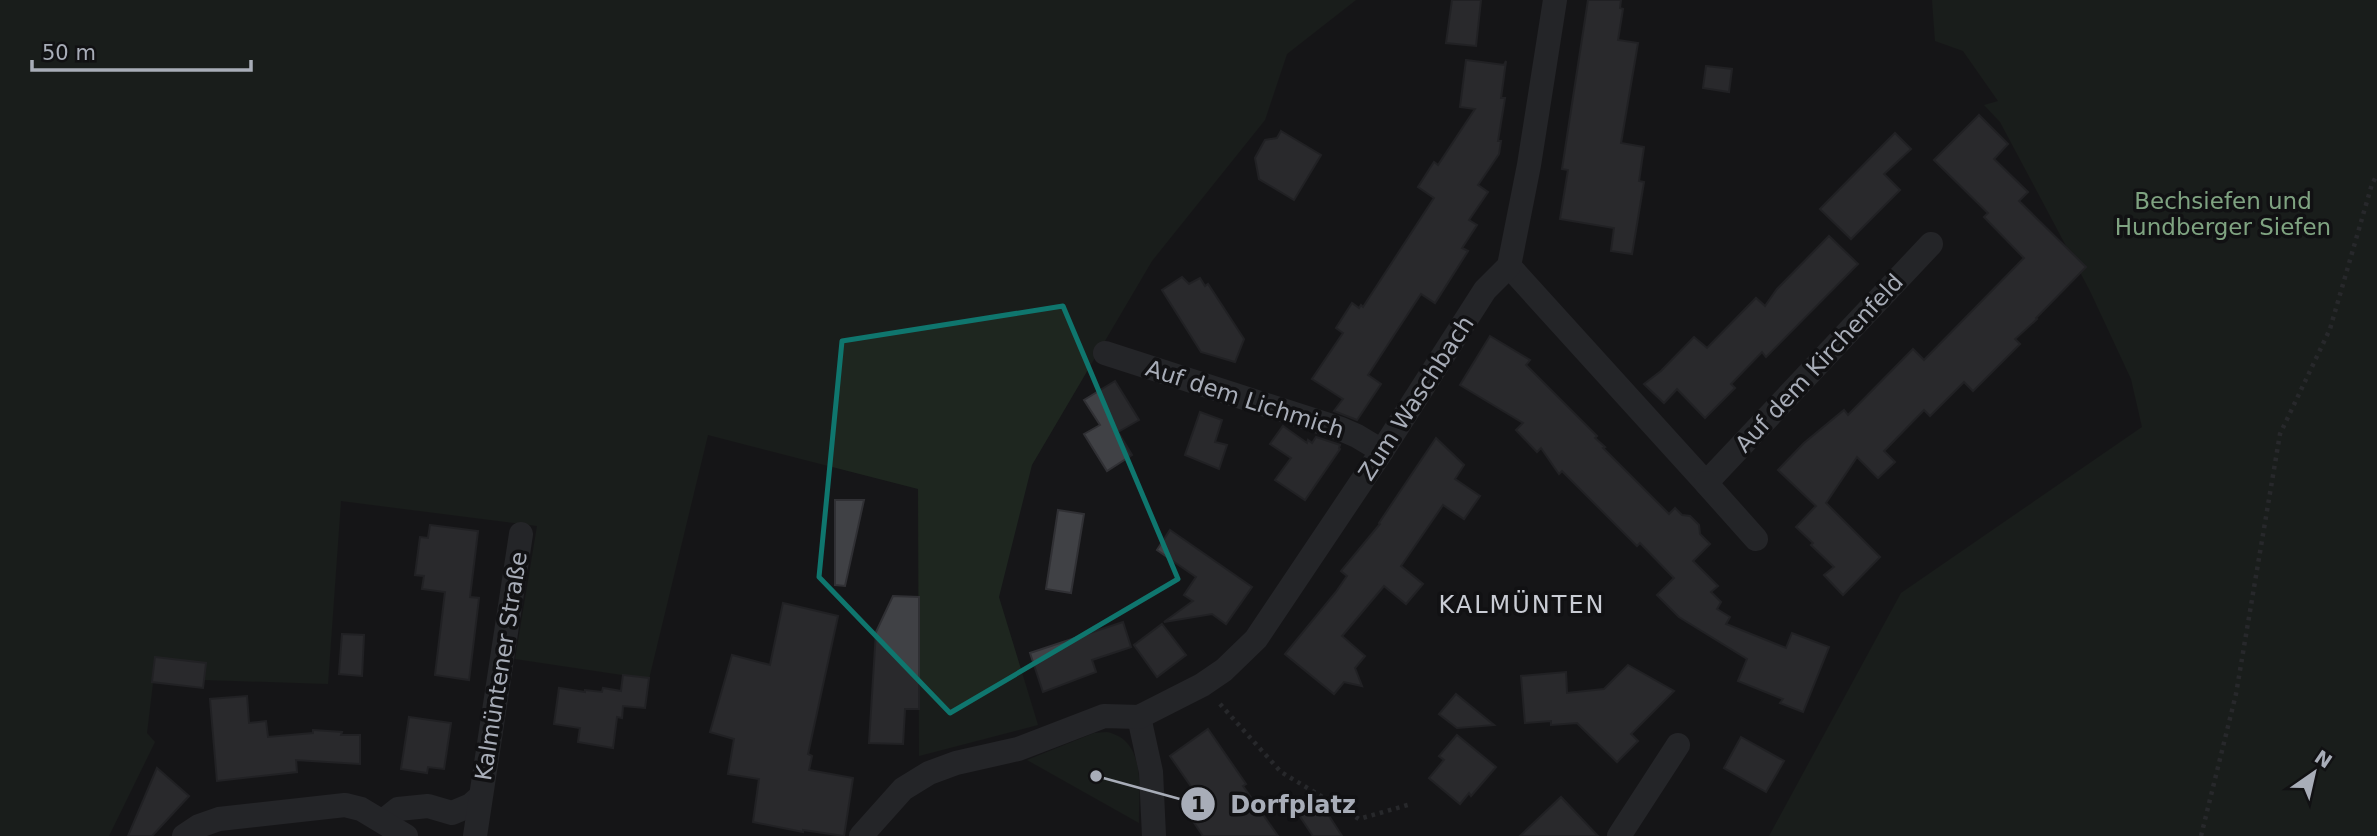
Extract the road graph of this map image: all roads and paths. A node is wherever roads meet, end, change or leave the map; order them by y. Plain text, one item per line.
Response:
1 (1555, 0) edge
2 (2377, 175) edge
3 (1931, 244) dead end
4 (1508, 265) junction
5 (1105, 354) dead end
6 (1382, 451) junction
7 (1706, 484) junction
8 (521, 534) dead end
9 (1756, 539) dead end
10 (1202, 685) junction
11 (1139, 717) junction
12 (1678, 745) dead end
13 (480, 797) junction
14 (1411, 804) dead end
15 (383, 821) junction
16 (184, 836) edge
17 (405, 836) edge
18 (475, 836) edge
19 (861, 836) edge
20 (1154, 836) edge
21 (1619, 836) edge
22 (2201, 836) edge

1 - 4 street
2 - 22 path
3 - 7 street, Auf dem Kirchenfeld
4 - 6 street, Zum Waschbach
4 - 7 street
5 - 6 street, Auf dem Lichmich
6 - 10 street, Zum Waschbach
7 - 9 street
8 - 13 street, Kalmüntener Straße
10 - 11 street, Zum Waschbach
10 - 14 path
11 - 19 street
11 - 20 street
12 - 21 street
13 - 15 street, Kalmüntener Straße
13 - 18 street, Kalmüntener Straße
15 - 16 street
15 - 17 street

